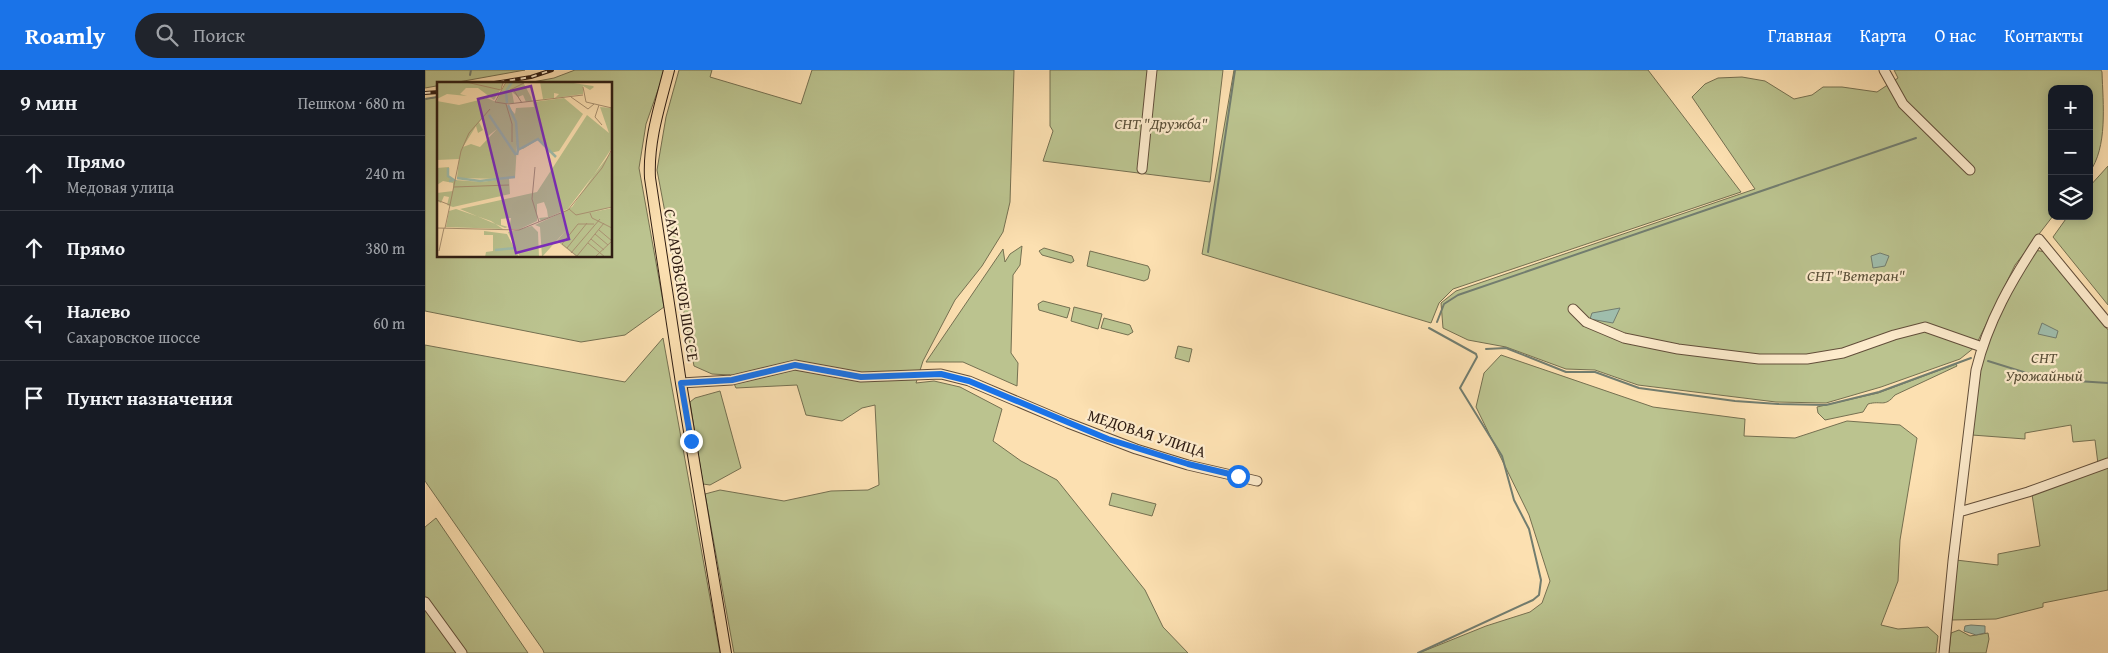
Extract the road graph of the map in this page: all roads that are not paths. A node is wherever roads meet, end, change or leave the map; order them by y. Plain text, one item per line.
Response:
1 (669, 70) edge
2 (1152, 70) edge
3 (1884, 70) edge
4 (1142, 169) dead end
5 (1970, 170) dead end
6 (1573, 309) dead end
7 (2108, 323) edge
8 (1982, 346) junction
9 (681, 383) junction
10 (2108, 463) edge
11 (1257, 481) dead end
12 (1959, 512) junction
13 (425, 602) edge
14 (462, 653) edge
15 (726, 653) edge
16 (1944, 653) edge

1 - 9 main road, САХАРОВСКОЕ ШОССЕ
2 - 4 street
3 - 5 street
6 - 8 street
7 - 8 street
8 - 12 street
9 - 11 street, МЕДОВАЯ УЛИЦА
9 - 15 main road, САХАРОВСКОЕ ШОССЕ
10 - 12 street
12 - 16 street
13 - 14 street

